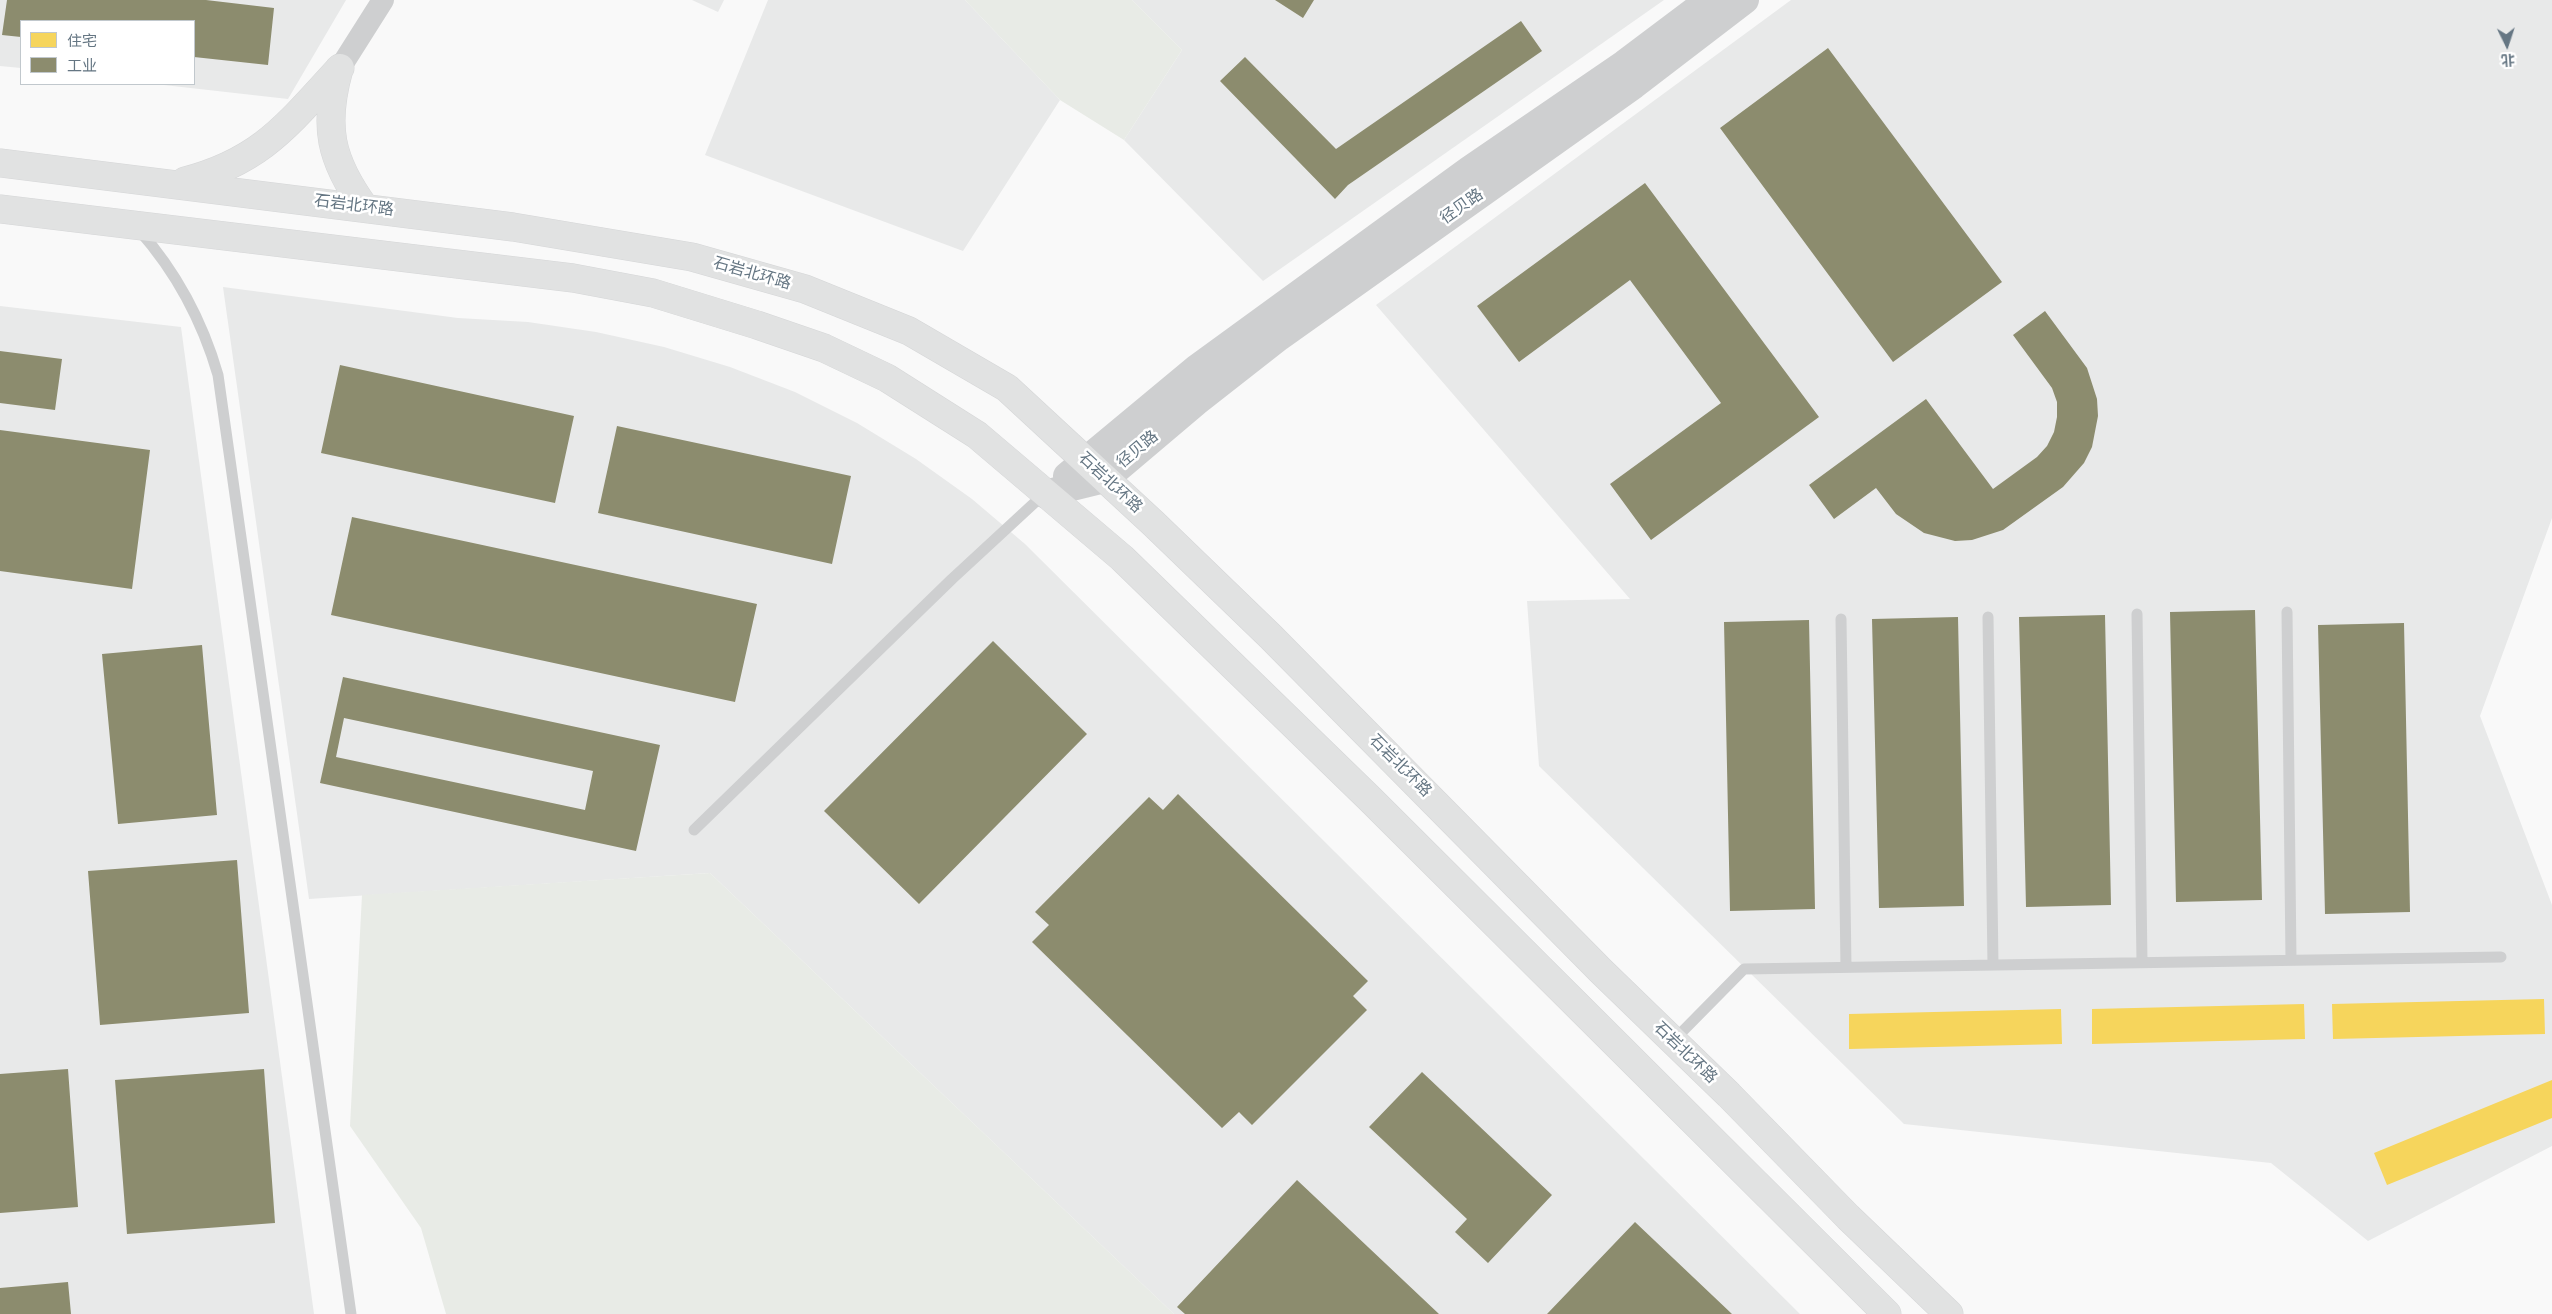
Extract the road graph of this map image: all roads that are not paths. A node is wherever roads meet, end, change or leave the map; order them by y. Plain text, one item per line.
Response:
1 (383, 0) edge
2 (1709, 0) edge
3 (1745, 0) edge
4 (340, 68) junction
5 (0, 163) edge
6 (174, 183) junction
7 (365, 208) junction
8 (0, 209) edge
9 (134, 225) junction
10 (1095, 470) junction
11 (1044, 494) junction
12 (2287, 612) dead end
13 (2137, 614) dead end
14 (1988, 617) dead end
15 (1841, 619) dead end
16 (694, 830) dead end
17 (2502, 957) dead end
18 (2291, 960) junction
19 (2142, 962) junction
20 (1993, 965) junction
21 (1846, 967) junction
22 (1673, 1041) junction
23 (352, 1314) edge
24 (1887, 1314) edge
25 (1949, 1314) edge

1 - 4 street
2 - 10 street, 径贝路
3 - 10 street, 径贝路
4 - 6 main road
4 - 7 main road
5 - 6 main road, 石岩北环路
6 - 7 main road, 石岩北环路
7 - 10 main road, 石岩北环路
8 - 9 main road
9 - 11 main road
9 - 23 lane
10 - 11 street, 径贝路
10 - 22 main road, 石岩北环路
11 - 16 lane
11 - 24 main road
12 - 18 lane
13 - 19 lane
14 - 20 lane
15 - 21 lane
17 - 18 lane
18 - 19 lane
19 - 20 lane
20 - 21 lane
21 - 22 lane
22 - 25 main road, 石岩北环路

